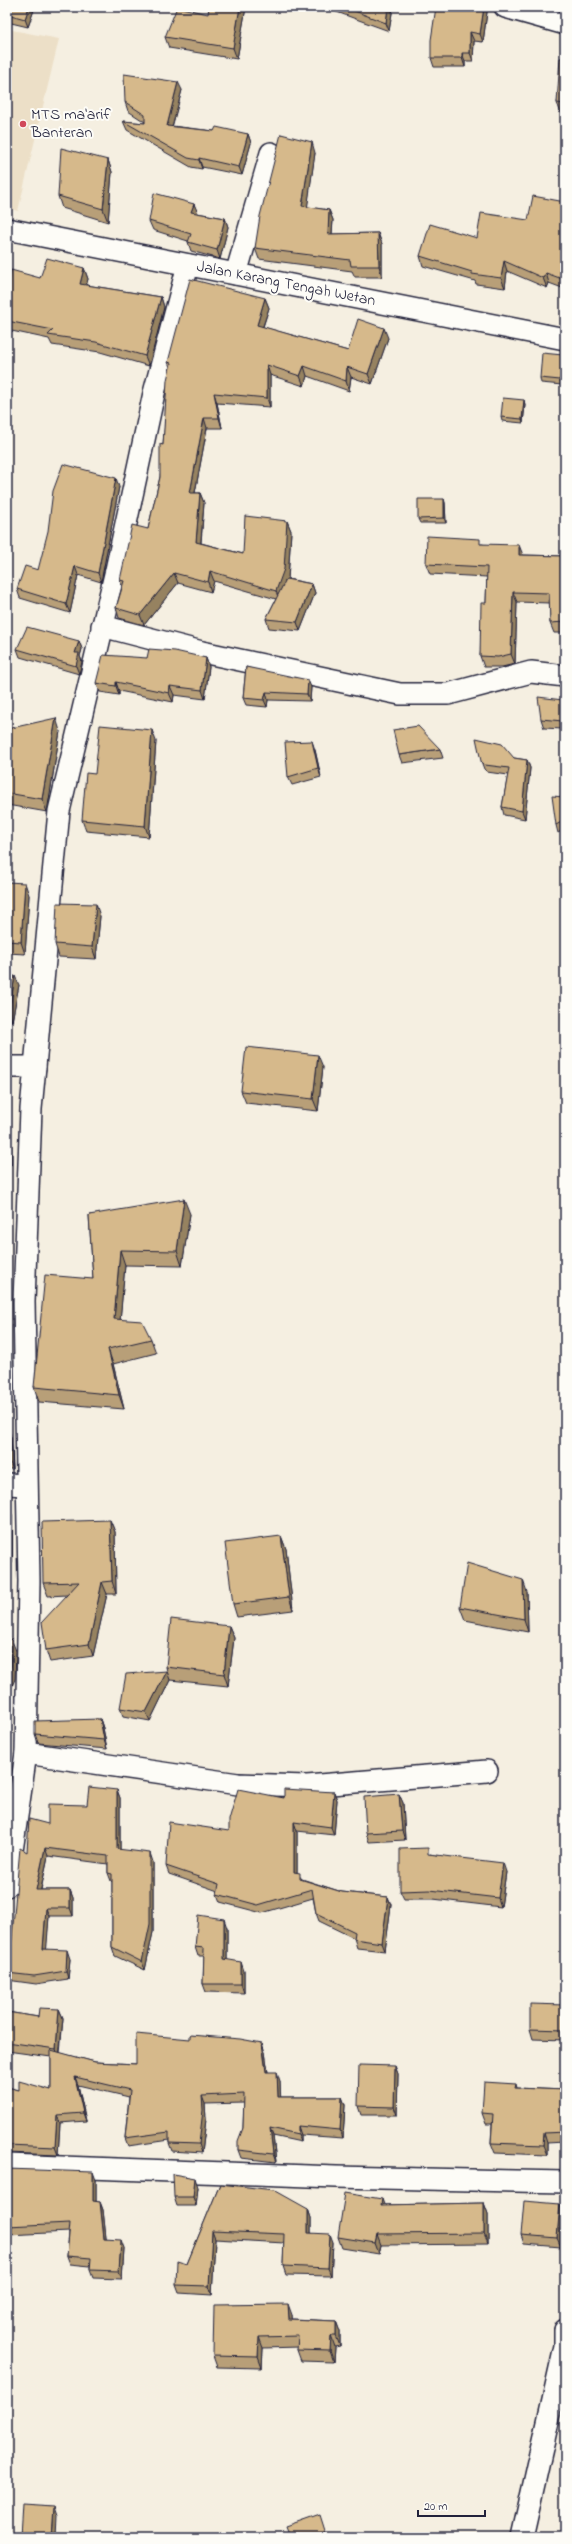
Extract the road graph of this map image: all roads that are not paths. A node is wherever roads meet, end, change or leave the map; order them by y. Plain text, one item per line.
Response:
1 (505, 7) edge
2 (565, 24) edge
3 (271, 153) dead end
4 (7, 229) edge
5 (188, 265) junction
6 (236, 274) junction
7 (565, 339) edge
8 (102, 626) junction
9 (565, 676) edge
10 (7, 1067) edge
11 (35, 1067) junction
12 (17, 1484) edge
13 (28, 1638) junction
14 (7, 1639) edge
15 (26, 1753) junction
16 (487, 1771) dead end
17 (7, 1886) edge
18 (7, 2165) edge
19 (565, 2182) edge
20 (565, 2330) edge
21 (522, 2537) edge

1 - 2 street
3 - 6 street
4 - 5 street, Jalan Karang Tengah Wetan
5 - 6 street, Jalan Karang Tengah Wetan
5 - 8 street
6 - 7 street, Jalan Karang Tengah Wetan
8 - 9 street
8 - 11 street
10 - 11 street
11 - 12 street
12 - 13 street
13 - 14 street
13 - 15 street
15 - 16 street
15 - 17 street
18 - 19 street
20 - 21 street

